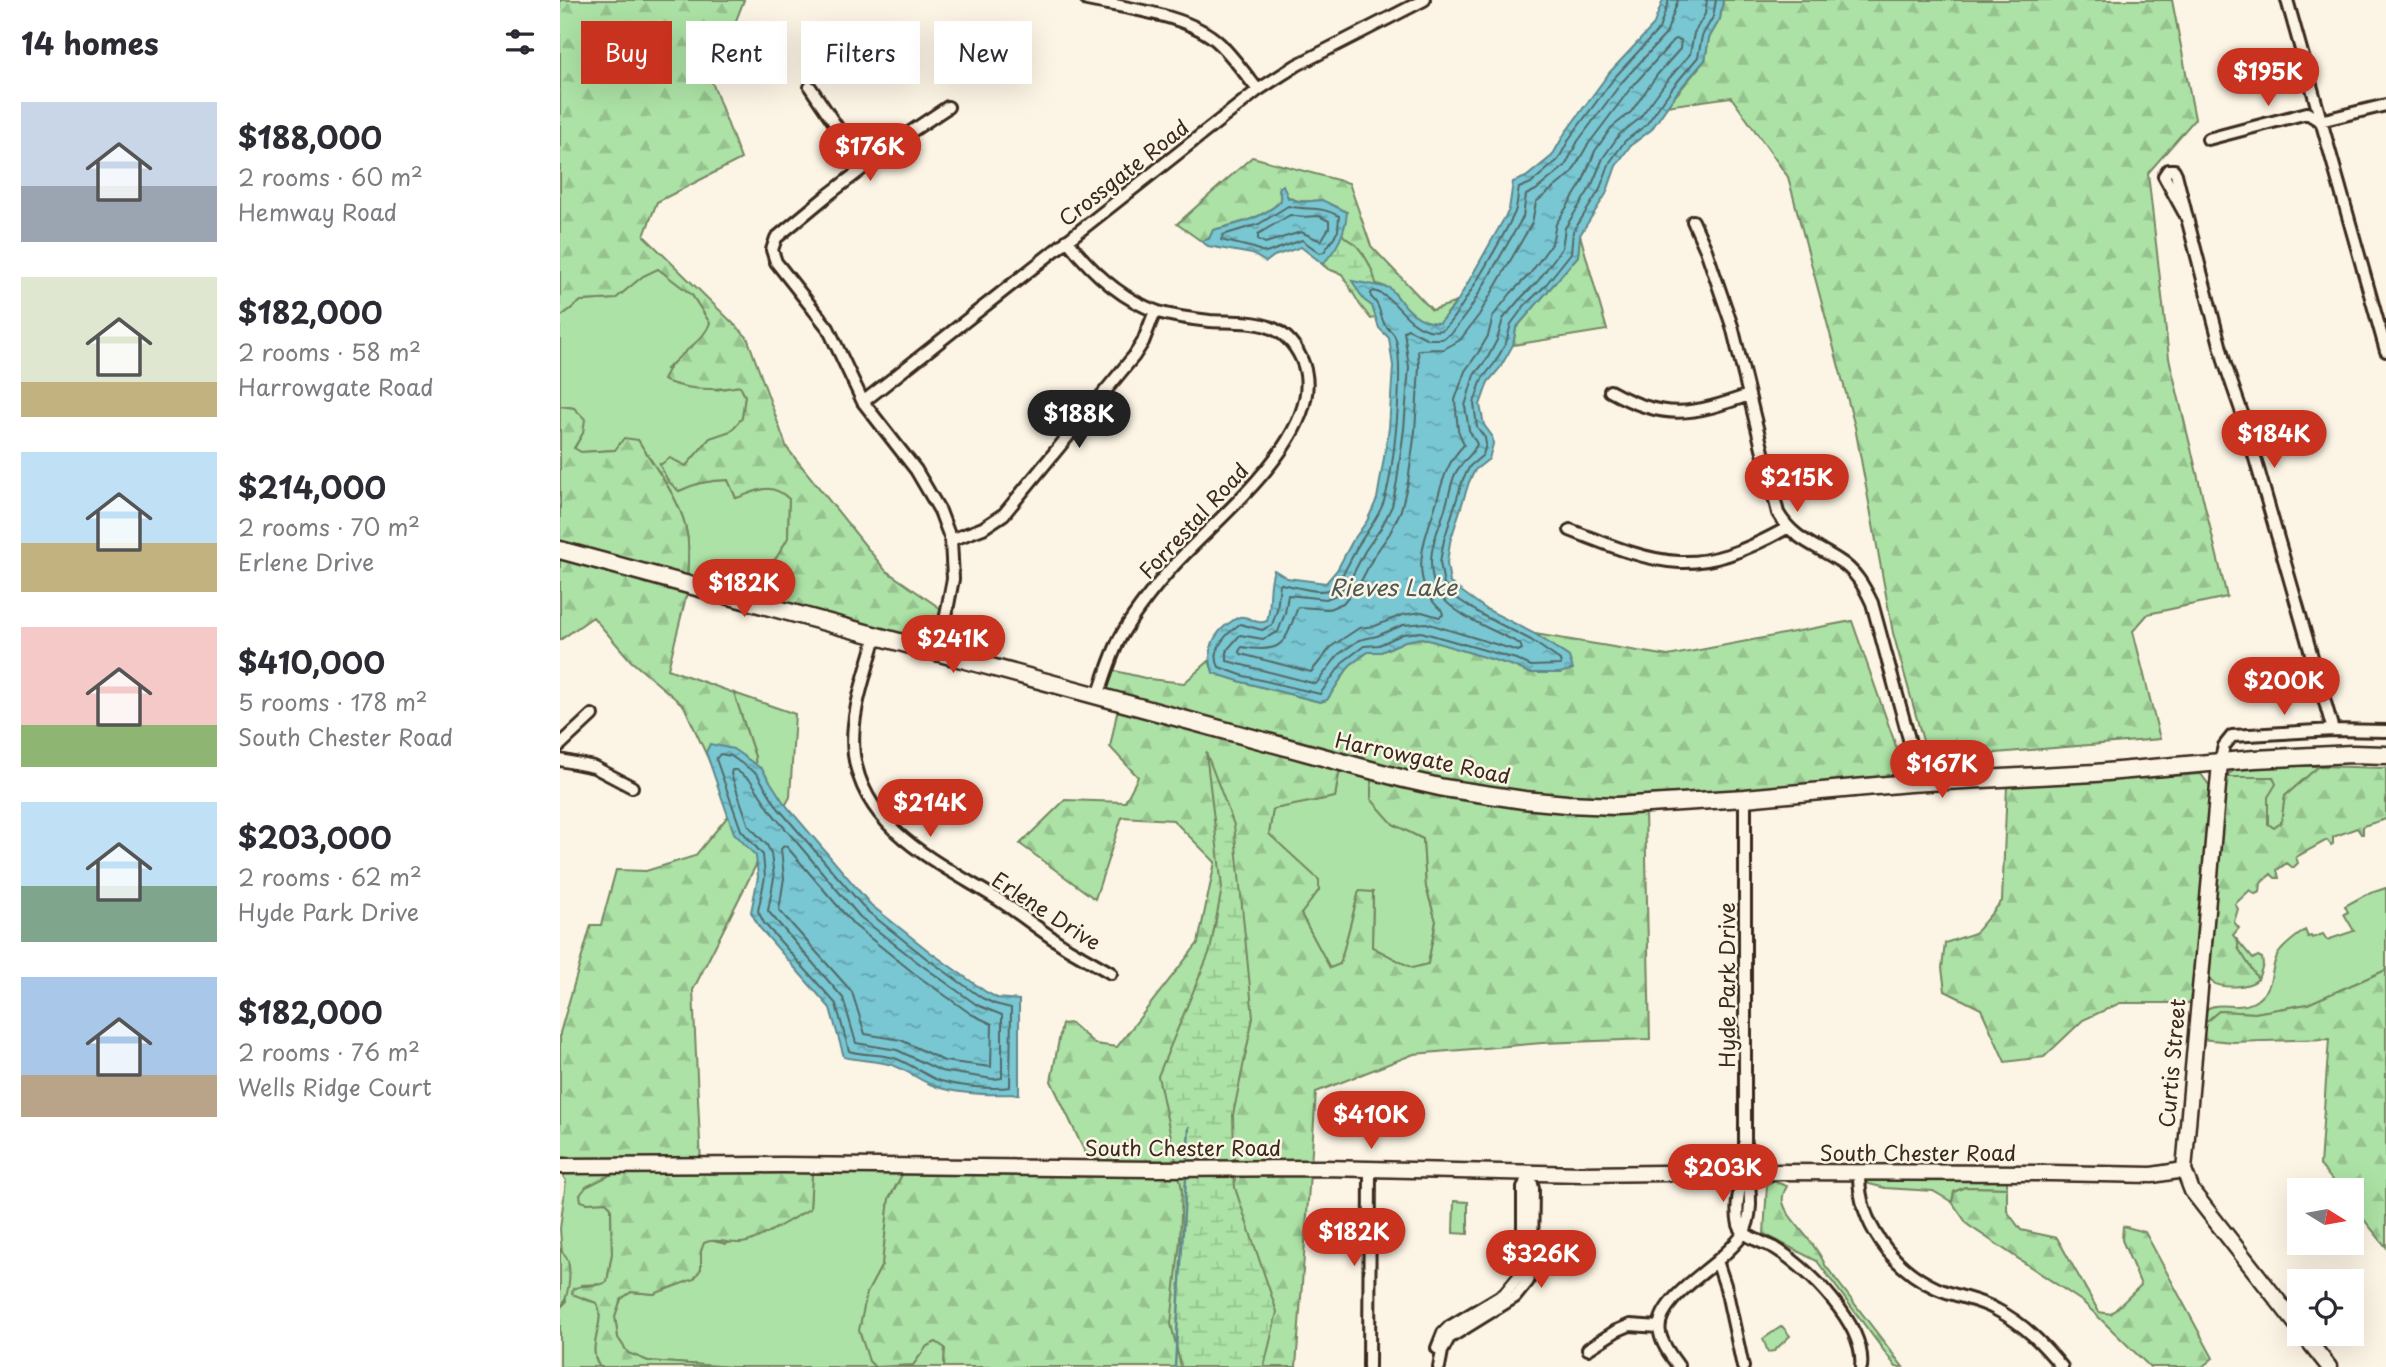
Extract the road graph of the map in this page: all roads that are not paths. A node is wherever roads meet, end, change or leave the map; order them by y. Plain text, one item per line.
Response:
1 (1087, 0) edge
2 (1424, 0) edge
3 (2287, 0) edge
4 (1111, 3) edge
5 (810, 87) dead end
6 (1258, 90) junction
7 (2386, 105) edge
8 (948, 107) dead end
9 (2320, 121) junction
10 (2208, 139) dead end
11 (864, 167) junction
12 (2187, 218) dead end
13 (1693, 221) dead end
14 (1067, 240) junction
15 (1155, 311) junction
16 (2386, 351) edge
17 (1609, 391) dead end
18 (1749, 395) junction
19 (863, 402) junction
20 (1787, 528) junction
21 (1570, 530) dead end
22 (951, 540) junction
23 (560, 550) edge
24 (876, 636) junction
25 (939, 652) junction
26 (1098, 695) junction
27 (592, 715) dead end
28 (2333, 730) junction
29 (2386, 731) edge
30 (560, 745) edge
31 (2386, 755) edge
32 (560, 760) edge
33 (2220, 762) junction
34 (1921, 783) junction
35 (632, 787) dead end
36 (1745, 798) junction
37 (1111, 973) dead end
38 (560, 1166) edge
39 (1370, 1169) junction
40 (2184, 1170) junction
41 (1745, 1172) junction
42 (1859, 1172) junction
43 (1529, 1173) junction
44 (1744, 1233) junction
45 (1717, 1261) junction
46 (2287, 1313) edge
47 (1659, 1327) junction
48 (2313, 1346) edge
49 (1588, 1349) dead end
50 (1369, 1367) edge
51 (1438, 1367) edge
52 (1679, 1367) edge
53 (1743, 1367) edge
54 (1861, 1367) edge
55 (2062, 1367) edge
56 (2329, 1367) edge

1 - 4 street
2 - 6 street, Crossgate Road
3 - 9 street
4 - 6 street
5 - 11 street
6 - 14 street, Crossgate Road
7 - 9 street
8 - 11 street
9 - 10 street
9 - 16 street
11 - 19 street
12 - 28 street
13 - 18 street
14 - 15 street
14 - 19 street, Crossgate Road
15 - 22 street
15 - 26 street, Forrestal Road
17 - 18 street
18 - 20 street
19 - 22 street
20 - 21 street
20 - 34 street
22 - 25 street
23 - 24 main road, Harrowgate Road
24 - 25 main road, Harrowgate Road
24 - 37 street, Erlene Drive
25 - 26 main road, Harrowgate Road
26 - 36 main road, Harrowgate Road
27 - 30 street
28 - 29 street
28 - 33 street
31 - 33 main road, Harrowgate Road
32 - 35 street
33 - 34 main road, Harrowgate Road
33 - 40 street, Curtis Street
34 - 36 main road, Harrowgate Road
36 - 41 street, Hyde Park Drive
38 - 39 street, South Chester Road
39 - 43 street, South Chester Road
39 - 50 street
40 - 42 street, South Chester Road
40 - 46 street
41 - 42 street, South Chester Road
41 - 43 street, South Chester Road
41 - 44 street, Hyde Park Drive
42 - 55 street
43 - 51 street
44 - 45 street
44 - 54 street
45 - 47 street
45 - 53 street
47 - 49 street
47 - 52 street
48 - 56 street

